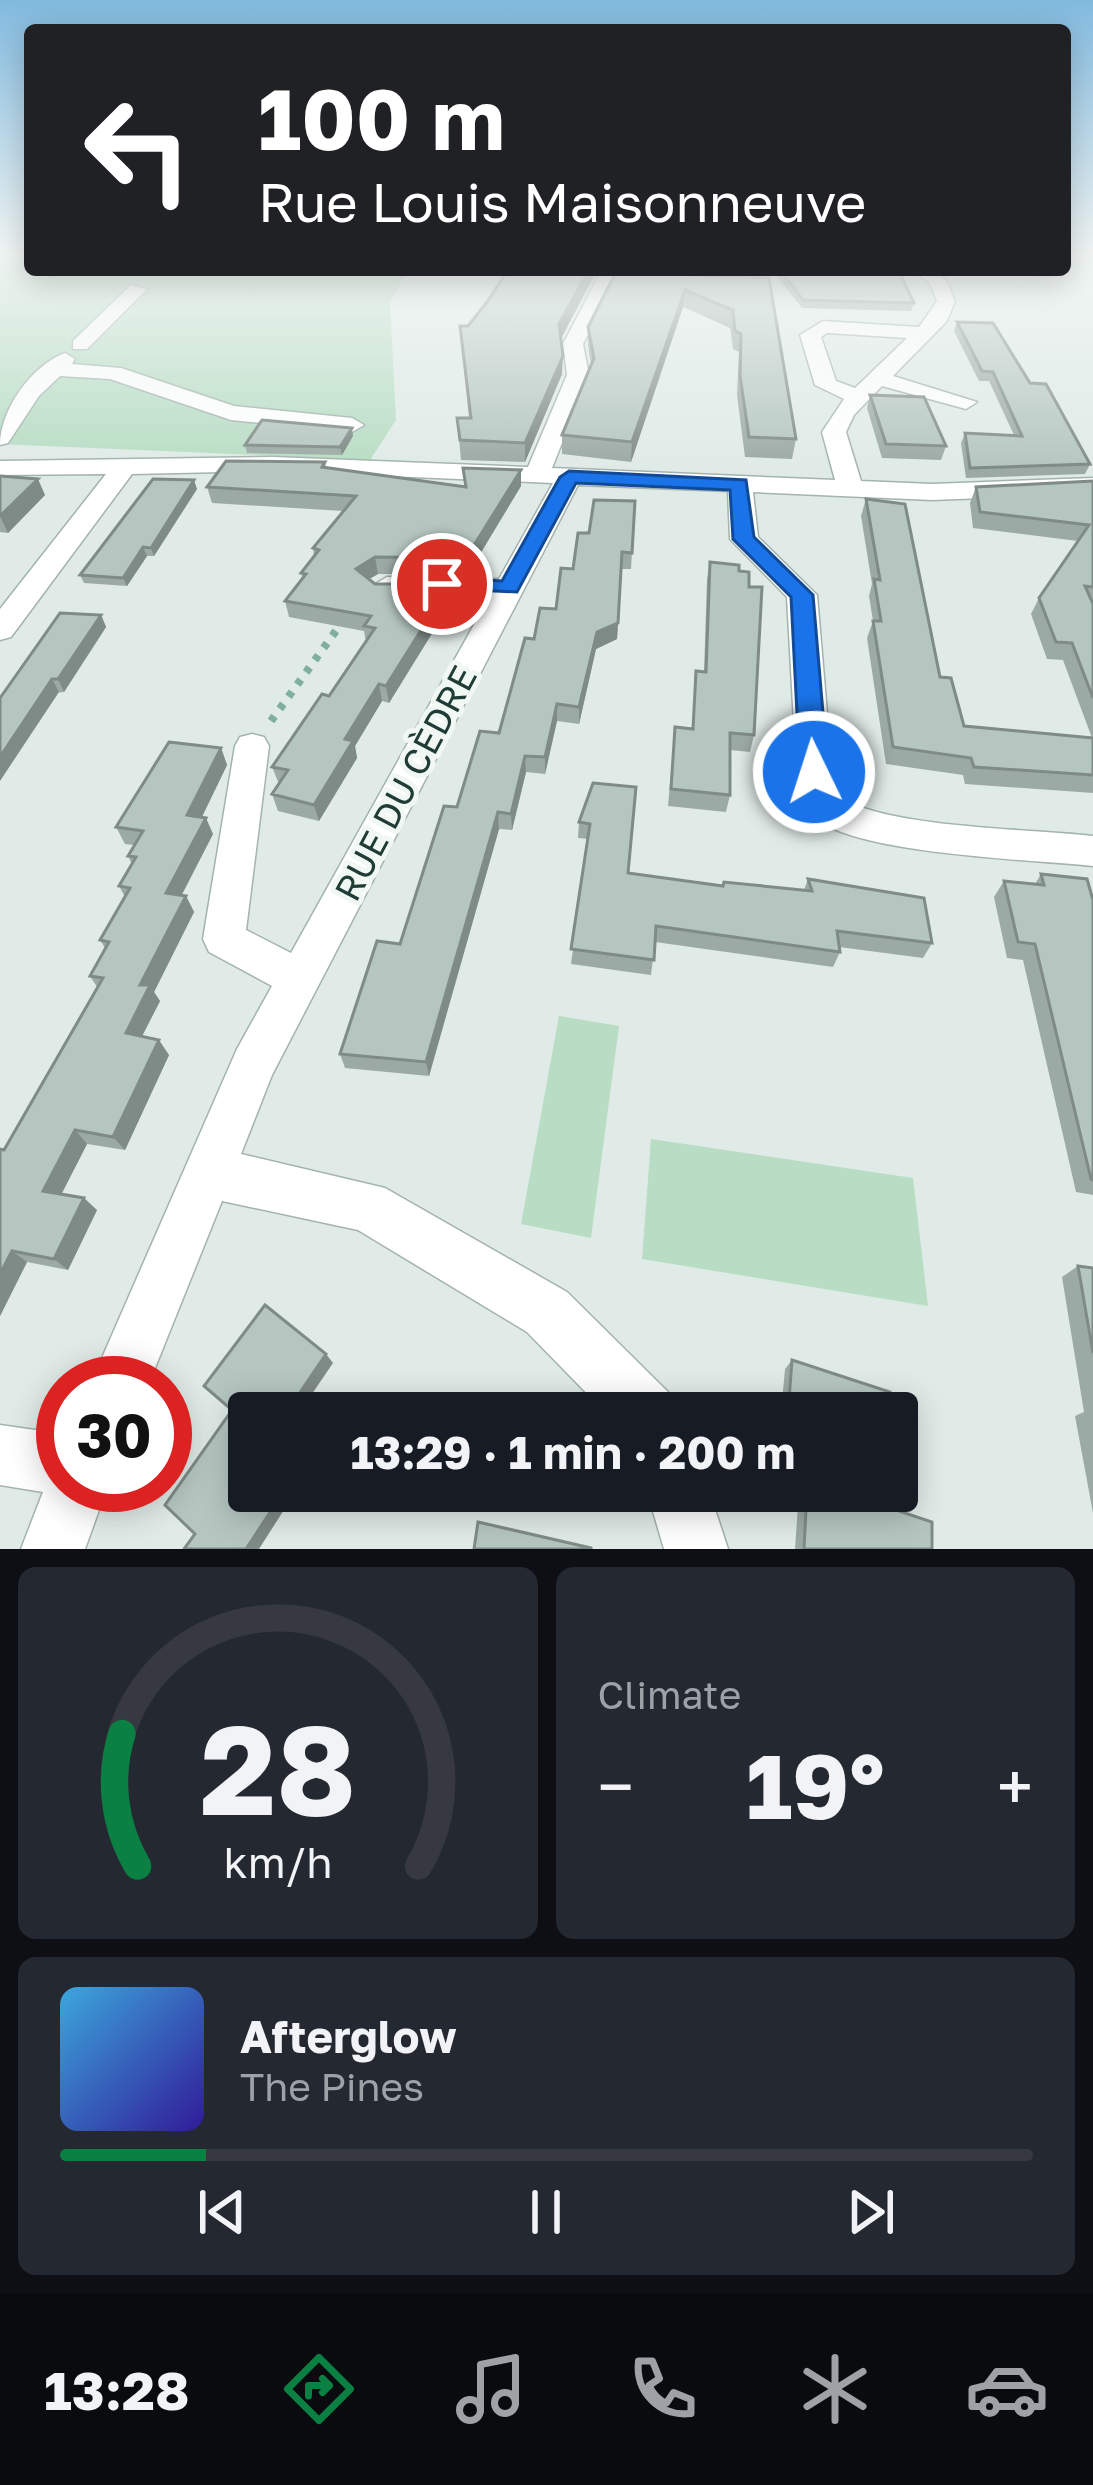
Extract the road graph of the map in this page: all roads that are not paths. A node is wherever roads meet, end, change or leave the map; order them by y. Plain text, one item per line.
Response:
1 (102, 323) edge
2 (584, 323) edge
3 (933, 323) edge
4 (922, 333) junction
5 (66, 358) junction
6 (879, 379) junction
7 (858, 397) junction
8 (966, 402) dead end
9 (352, 425) edge
10 (0, 438) edge
11 (127, 465) junction
12 (0, 468) edge
13 (553, 476) junction
14 (740, 484) junction
15 (1093, 485) edge
16 (850, 489) junction
17 (378, 587) edge
18 (509, 588) junction
19 (0, 630) edge
20 (252, 746) road end
21 (1093, 851) edge
22 (300, 979) junction
23 (209, 1173) junction
24 (131, 1356) edge
25 (626, 1392) edge
26 (0, 1455) edge
27 (36, 1461) edge
28 (67, 1512) edge
29 (685, 1512) edge
30 (53, 1549) edge
31 (696, 1549) edge

1 - 5 street
2 - 13 street, RUE DU CÈDRE
3 - 4 street
4 - 6 street
4 - 7 street
5 - 9 street
5 - 10 street
6 - 7 street
6 - 8 street
7 - 16 street
11 - 12 street
11 - 13 street
11 - 19 street
13 - 14 street
13 - 18 street, RUE DU CÈDRE
14 - 16 street
14 - 21 street
15 - 16 street
17 - 18 street
18 - 22 street, RUE DU CÈDRE
20 - 22 street
22 - 23 street, RUE DU CÈDRE
23 - 24 street, RUE DU CÈDRE
23 - 25 street
26 - 27 street
28 - 30 street
29 - 31 street

